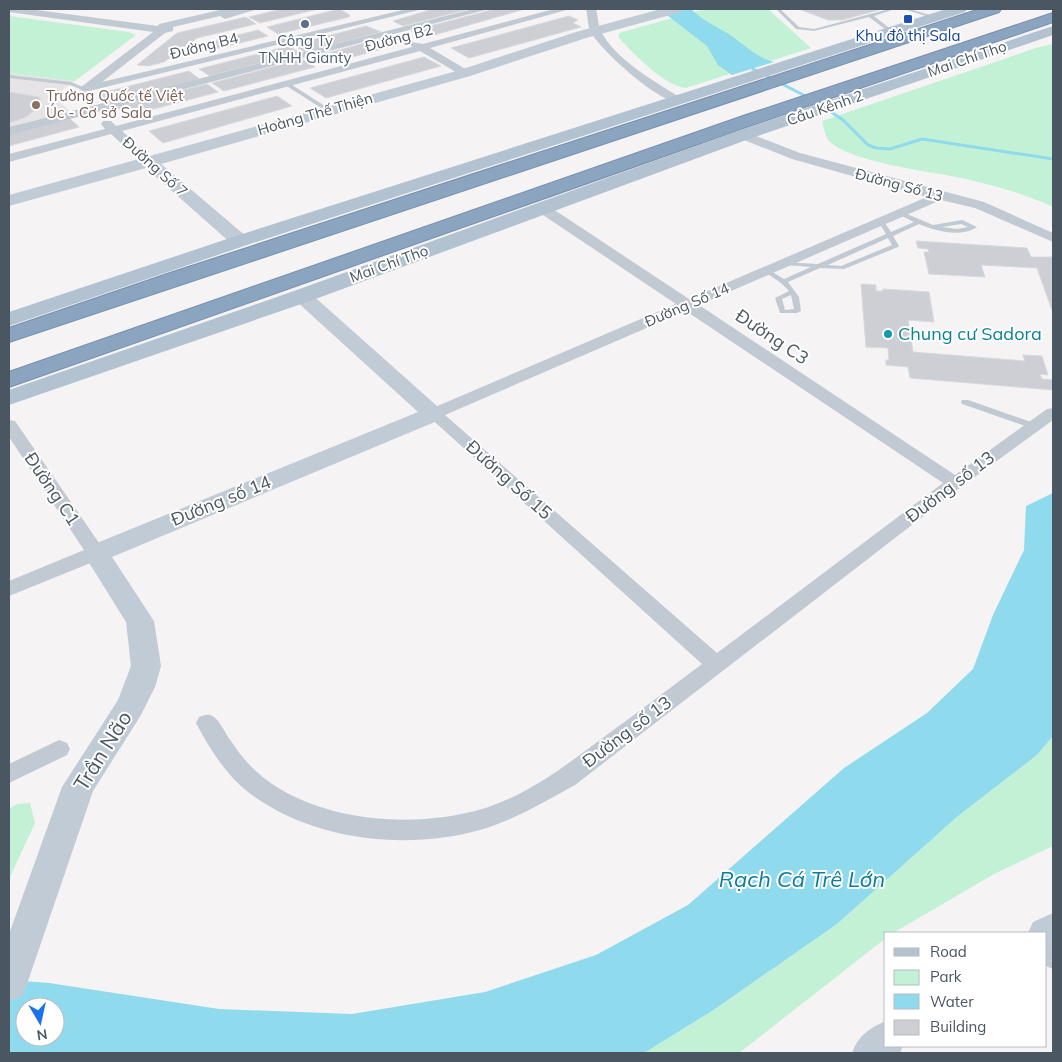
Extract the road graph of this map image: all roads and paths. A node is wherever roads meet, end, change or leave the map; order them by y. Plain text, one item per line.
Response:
1 (9, 9) edge
2 (236, 9) edge
3 (253, 9) edge
4 (418, 9) edge
5 (484, 9) edge
6 (565, 9) edge
7 (591, 9) edge
8 (676, 9) edge
9 (778, 9) edge
10 (893, 9) edge
11 (906, 9) edge
12 (28, 10) edge
13 (362, 12) dead end
14 (1001, 12) edge
15 (535, 13) edge
16 (961, 14) edge
17 (870, 15) junction
18 (934, 17) junction
19 (374, 20) junction
20 (1044, 20) edge
21 (162, 30) junction
22 (596, 31) junction
23 (891, 31) junction
24 (396, 33) junction
25 (1004, 33) junction
26 (421, 48) junction
27 (115, 65) junction
28 (464, 73) junction
29 (147, 75) junction
30 (9, 76) edge
31 (864, 81) joint
32 (287, 84) junction
33 (881, 88) joint
34 (85, 89) junction
35 (677, 100) junction
36 (92, 110) junction
37 (328, 110) junction
38 (755, 127) junction
39 (114, 130) junction
40 (9, 131) edge
41 (9, 158) edge
42 (149, 162) junction
43 (940, 196) junction
44 (9, 201) edge
45 (542, 208) junction
46 (900, 213) junction
47 (881, 221) junction
48 (919, 222) junction
49 (930, 226) junction
50 (889, 235) junction
51 (1053, 238) edge
52 (254, 254) junction
53 (355, 259) junction
54 (784, 263) junction
55 (819, 266) junction
56 (767, 271) junction
57 (784, 281) junction
58 (294, 289) junction
59 (134, 292) junction
60 (793, 292) dead end
61 (688, 305) junction
62 (206, 311) junction
63 (9, 319) edge
64 (158, 326) junction
65 (9, 335) edge
66 (9, 380) edge
67 (9, 398) edge
68 (965, 402) dead end
69 (1053, 413) edge
70 (434, 414) junction
71 (9, 425) edge
72 (1034, 426) junction
73 (1014, 439) joint
74 (955, 483) junction
75 (96, 554) junction
76 (9, 589) edge
77 (716, 664) junction
78 (207, 723) dead end
79 (59, 749) dead end
80 (9, 774) edge
81 (9, 984) edge
82 (884, 1042) edge
83 (870, 1053) edge

1 - 12 street
2 - 21 street
3 - 21 street
4 - 19 street, Đường B4
5 - 24 street
6 - 15 street, Đường B2
7 - 22 street
8 - 22 street, Hoàng Thế Thiện
9 - 17 lane
10 - 17 lane
11 - 18 lane
12 - 21 street
13 - 19 street
14 - 16 highway
14 - 20 highway
14 - 25 highway
15 - 26 street, Đường B2
16 - 18 main road
16 - 52 highway
17 - 23 lane
18 - 23 main road
19 - 24 street
19 - 29 street, Đường B4
20 - 25 highway, Mai Chí Thọ
20 - 33 main road, Mai Chí Thọ
21 - 27 street
22 - 28 street, Hoàng Thế Thiện
22 - 35 street
23 - 35 main road
24 - 26 street
24 - 36 street
25 - 31 highway, Mai Chí Thọ
26 - 28 street
26 - 32 street, Đường B2
27 - 29 street
27 - 34 street
28 - 37 street, Hoàng Thế Thiện
29 - 34 street, Đường B4
30 - 34 lane
31 - 38 highway, Cầu Kênh 2
32 - 37 lane
32 - 39 street, Đường B2
33 - 38 main road, Cầu Kênh 2
34 - 36 street, Đường Số 7
35 - 52 main road
36 - 39 street, Đường Số 7
36 - 40 street
37 - 42 street, Hoàng Thế Thiện
38 - 43 street, Đường Số 13
38 - 45 main road, Mai Chí Thọ
38 - 53 highway, Mai Chí Thọ
39 - 41 street, Đường B2
39 - 42 street, Đường Số 7
42 - 44 street, Hoàng Thế Thiện
42 - 52 street, Đường Số 7
43 - 46 street, Đường Số 14
43 - 51 street, Đường Số 13
45 - 58 main road, Mai Chí Thọ
45 - 61 street, Đường C3
46 - 47 street, Đường Số 14
46 - 48 lane
47 - 50 lane
47 - 54 street, Đường Số 14
48 - 49 lane
48 - 50 lane
49 - 49 lane
50 - 55 lane
50 - 55 lane
52 - 53 highway
52 - 58 highway
52 - 59 highway
52 - 62 highway
52 - 63 main road
53 - 58 highway, Mai Chí Thọ
54 - 55 lane
54 - 56 street, Đường Số 14
55 - 57 lane
56 - 57 lane
56 - 61 street, Đường Số 14
57 - 60 lane
58 - 62 highway, Mai Chí Thọ
58 - 67 main road, Mai Chí Thọ
58 - 70 street, Đường Số 15
59 - 64 highway
59 - 65 highway
61 - 70 street, Đường Số 14
61 - 74 street, Đường C3
62 - 64 highway, Mai Chí Thọ
64 - 66 highway, Mai Chí Thọ
68 - 72 lane
69 - 72 street
70 - 75 street, Đường số 14
70 - 77 street, Đường Số 15
71 - 75 street, Đường C1
72 - 73 street
73 - 74 street, Đường số 13
74 - 77 street, Đường số 13
75 - 76 street, Đường số 14
75 - 81 street, Trần Não
77 - 78 street, Đường số 13
79 - 80 street
82 - 83 street

